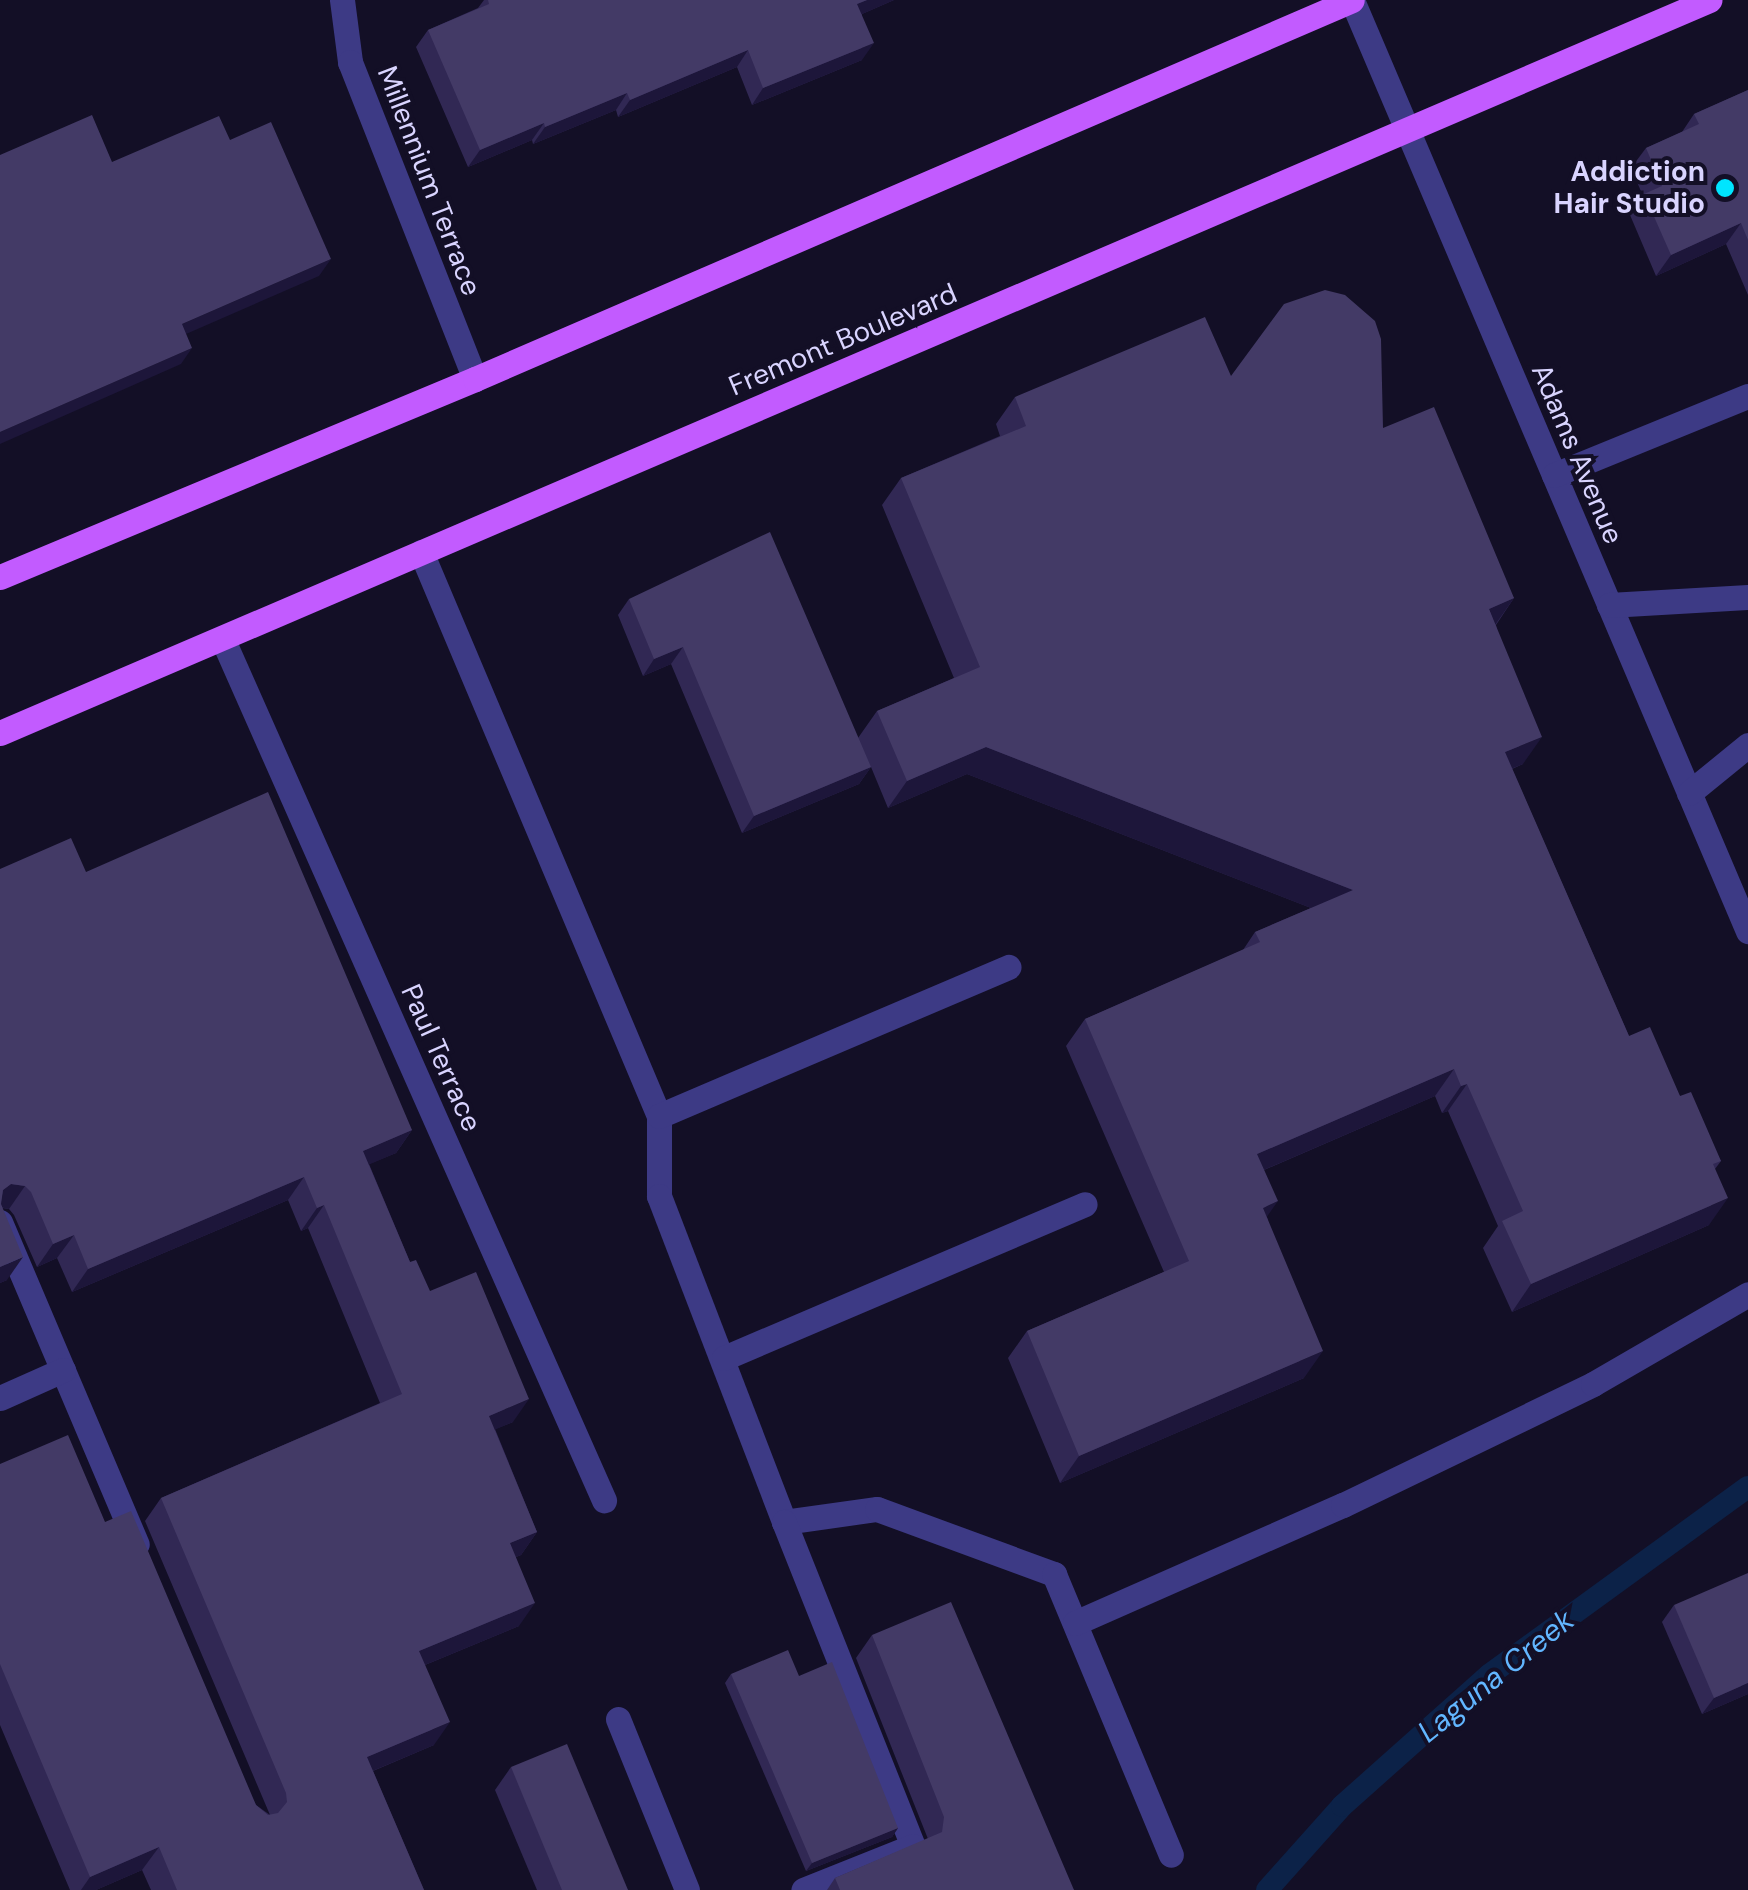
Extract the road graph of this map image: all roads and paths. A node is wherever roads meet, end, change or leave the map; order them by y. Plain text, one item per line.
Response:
1 (342, 0) edge
2 (1352, 0) edge
3 (1709, 0) edge
4 (1407, 130) junction
5 (474, 380) junction
6 (1748, 396) edge
7 (1554, 476) junction
8 (421, 552) junction
9 (0, 577) edge
10 (1748, 597) edge
11 (1609, 605) junction
12 (222, 640) junction
13 (0, 734) edge
14 (1748, 745) edge
15 (1690, 793) junction
16 (1748, 931) edge
17 (1009, 967) dead end
18 (659, 1116) junction
19 (1086, 1204) dead end
20 (0, 1222) edge
21 (1748, 1294) edge
22 (724, 1358) junction
23 (62, 1370) junction
24 (0, 1398) edge
25 (604, 1500) dead end
26 (784, 1522) junction
27 (147, 1569) edge
28 (1075, 1623) junction
29 (618, 1720) dead end
30 (1171, 1854) dead end
31 (687, 1890) edge
32 (803, 1890) edge

1 - 5 street, Millennium Terrace
2 - 4 street, Adams Avenue
2 - 5 main road
3 - 4 main road, Fremont Boulevard
4 - 7 street, Adams Avenue
4 - 8 main road, Fremont Boulevard
5 - 9 main road
6 - 7 street
7 - 11 street, Adams Avenue
8 - 12 main road, Fremont Boulevard
8 - 18 street
10 - 11 street
11 - 15 street, Adams Avenue
12 - 13 main road, Fremont Boulevard
12 - 25 street, Paul Terrace
14 - 15 street
15 - 16 street, Adams Avenue
17 - 18 street
18 - 22 street
19 - 22 street
20 - 23 street
21 - 28 street
22 - 26 street
23 - 24 street
23 - 27 street
26 - 28 street
26 - 32 street
28 - 30 street
29 - 31 street

